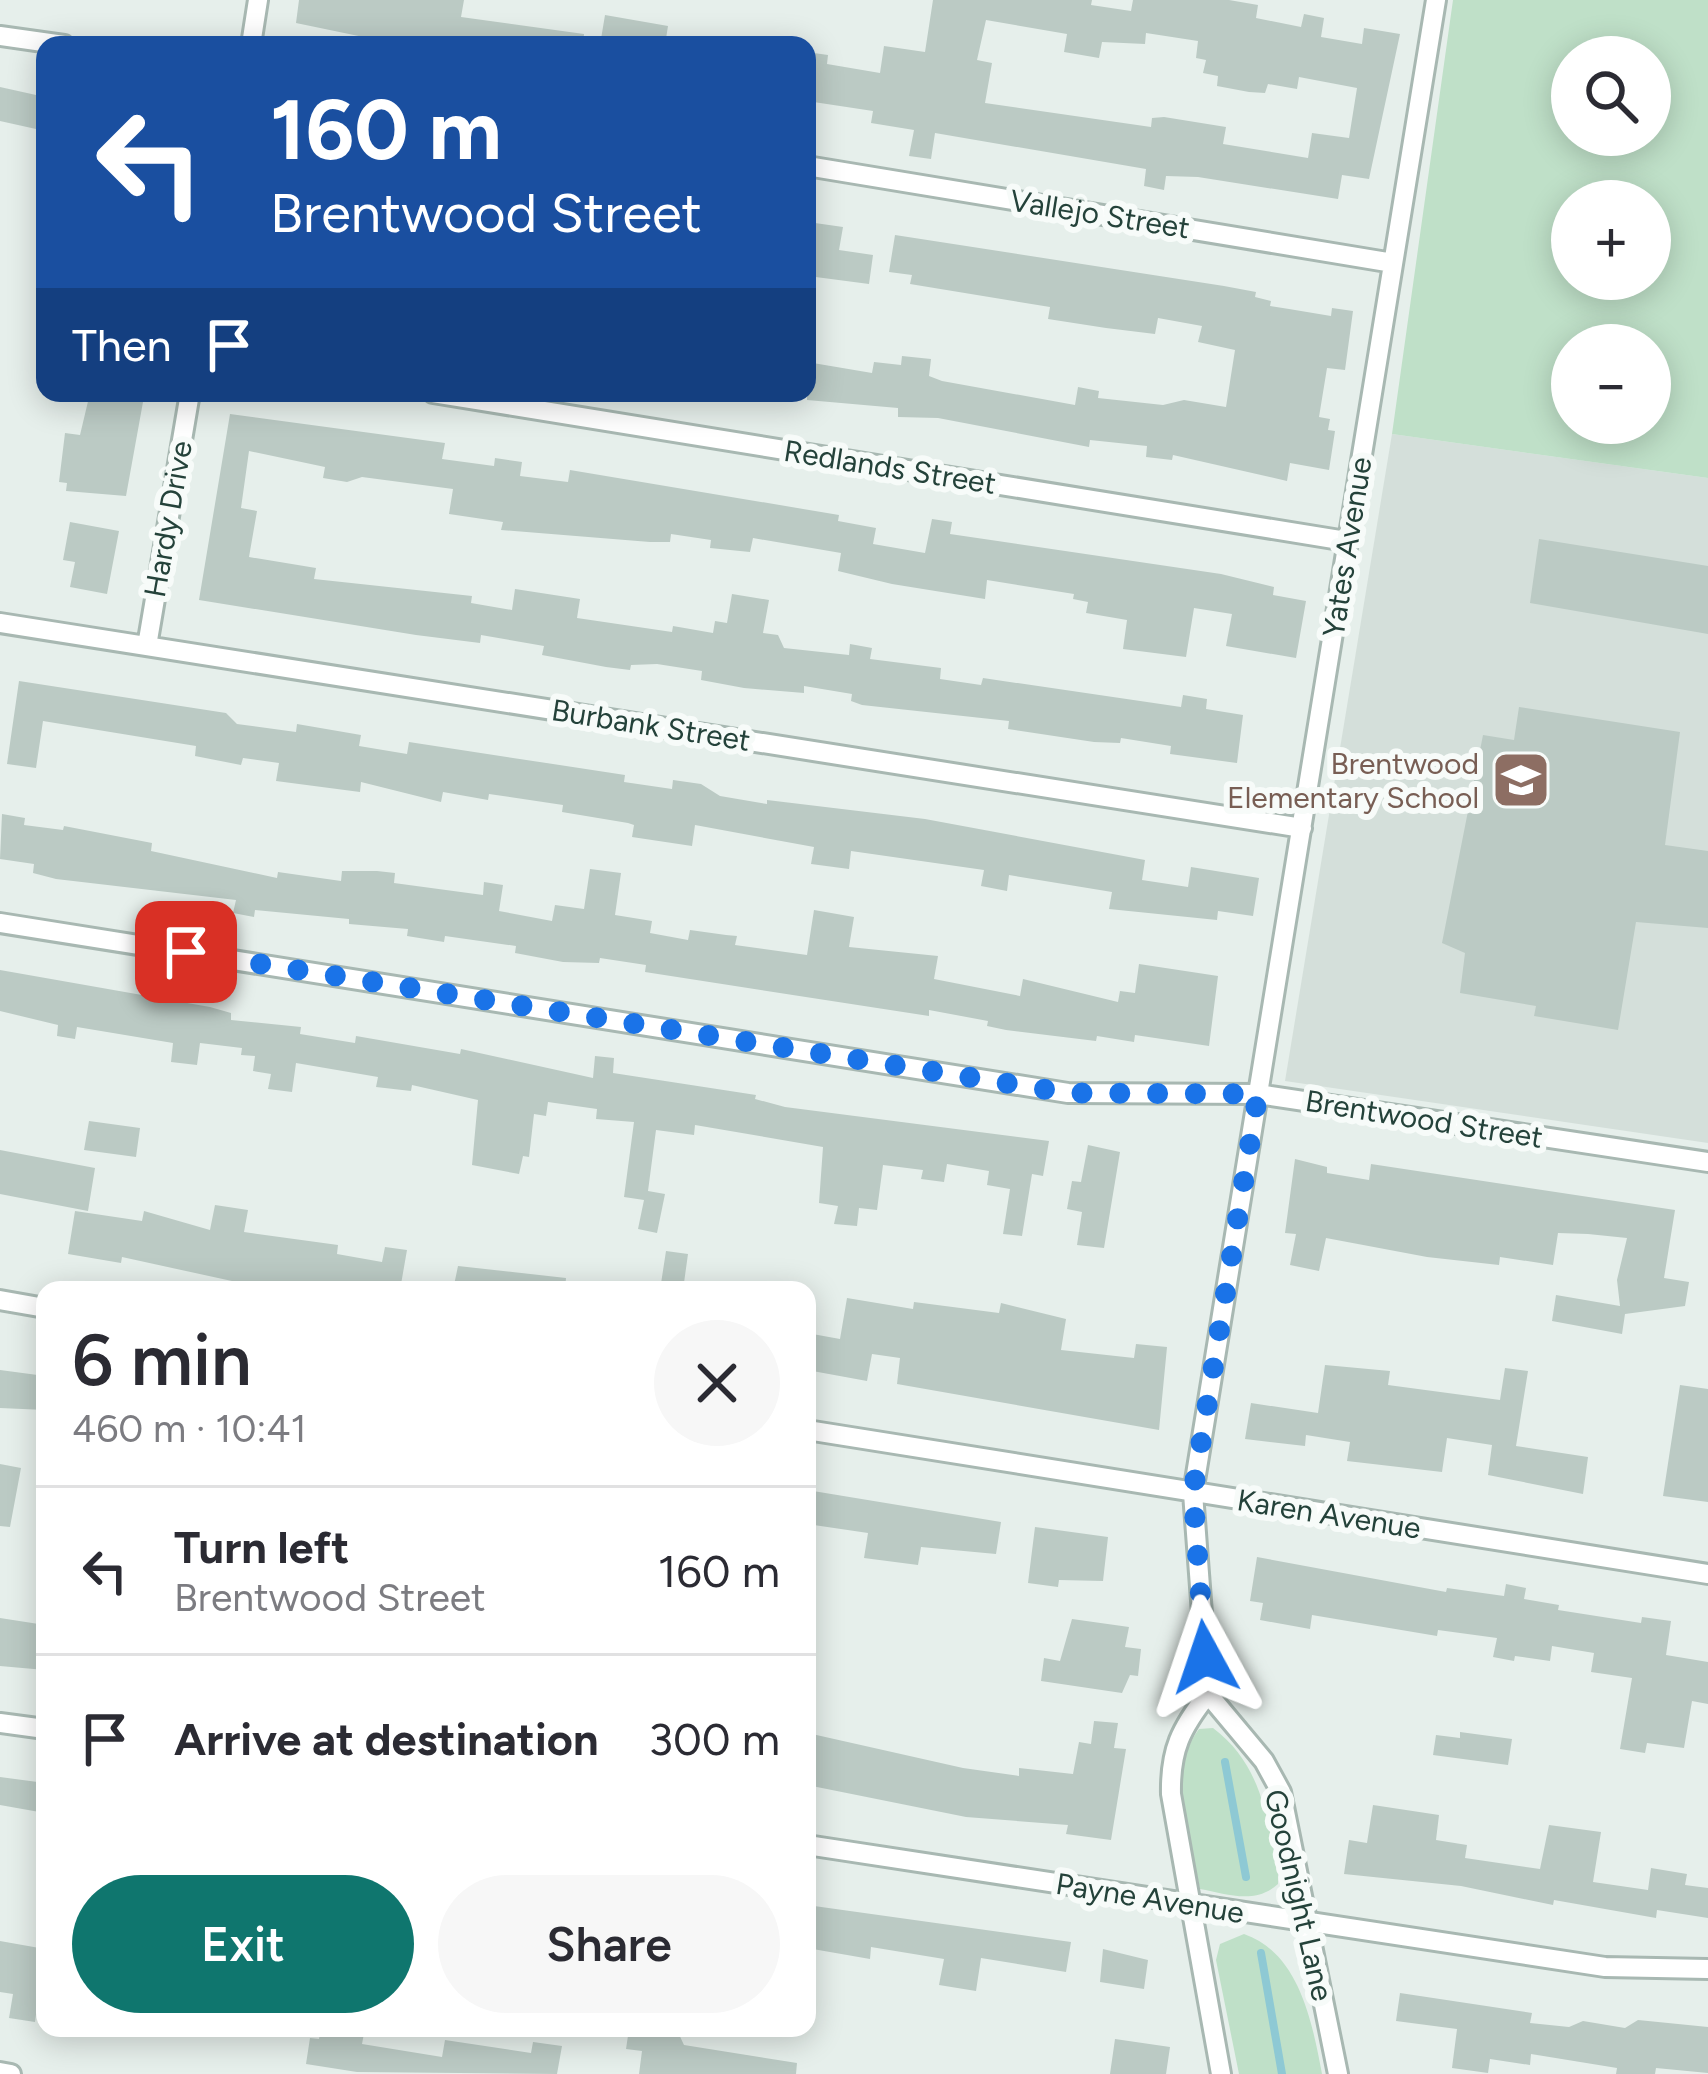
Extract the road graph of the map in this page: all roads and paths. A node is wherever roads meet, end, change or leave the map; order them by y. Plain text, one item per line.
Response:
1 (258, 0) edge
2 (1436, 0) edge
3 (0, 35) edge
4 (252, 36) edge
5 (36, 41) edge
6 (816, 167) edge
7 (1393, 263) junction
8 (188, 402) edge
9 (489, 402) edge
10 (1346, 542) junction
11 (0, 623) edge
12 (147, 646) junction
13 (1302, 828) junction
14 (0, 923) edge
15 (1258, 1094) junction
16 (1708, 1162) edge
17 (0, 1300) edge
18 (36, 1306) edge
19 (816, 1431) edge
20 (1193, 1492) junction
21 (1708, 1574) edge
22 (1208, 1694) junction
23 (0, 1723) edge
24 (36, 1729) edge
25 (816, 1846) edge
26 (1192, 1904) junction
27 (1310, 1924) junction
28 (1708, 1970) edge
29 (0, 2072) edge
30 (11, 2074) edge
31 (1221, 2074) edge
32 (1338, 2074) edge

1 - 4 street
2 - 7 street, Yates Avenue
3 - 5 street
6 - 7 street, Vallejo Street
7 - 10 street, Yates Avenue
8 - 12 street, Hardy Drive
9 - 10 street, Redlands Street
10 - 13 street, Yates Avenue
11 - 12 street, Burbank Street
12 - 13 street, Burbank Street
13 - 15 street, Yates Avenue
14 - 15 street, Brentwood Street
15 - 16 street, Brentwood Street
15 - 20 street
17 - 18 street
19 - 20 street, Karen Avenue
20 - 21 street, Karen Avenue
20 - 22 street
22 - 26 street
22 - 27 street, Goodnight Lane
23 - 24 street
25 - 26 street, Payne Avenue
26 - 27 street, Payne Avenue
26 - 31 street
27 - 28 street, Payne Avenue
27 - 32 street, Goodnight Lane
29 - 30 street

